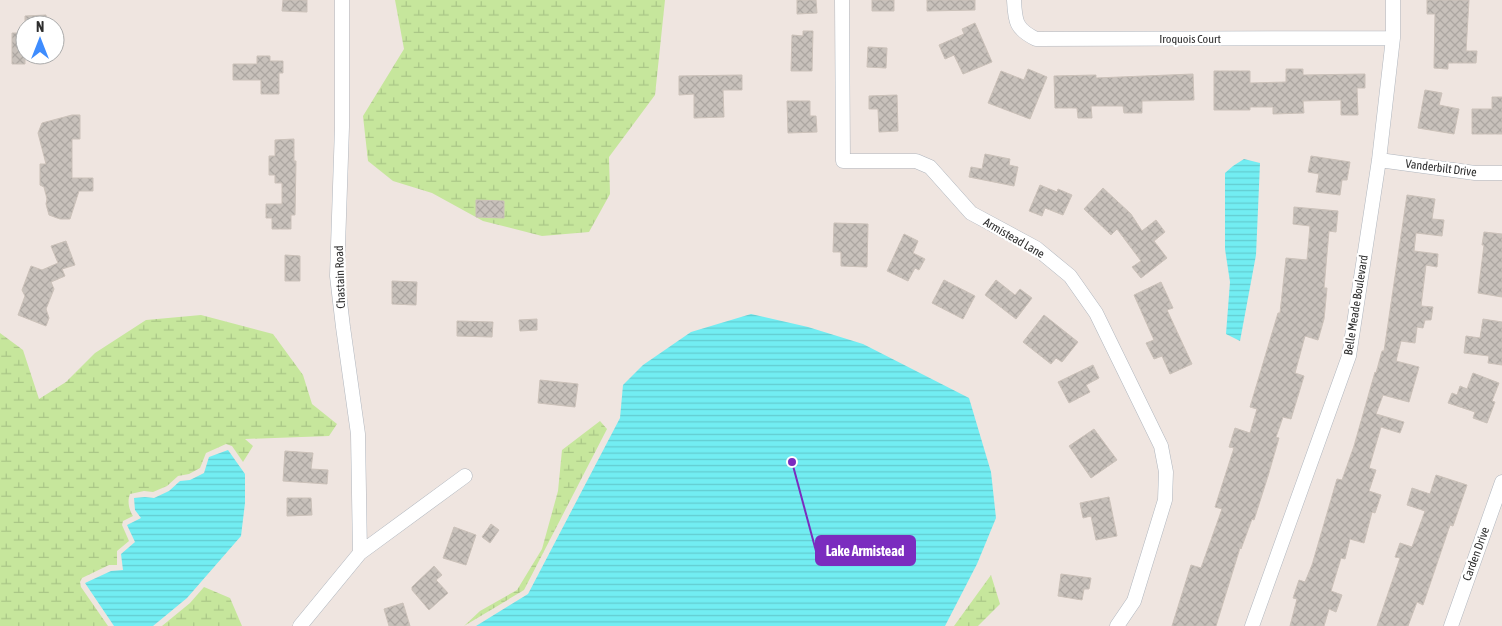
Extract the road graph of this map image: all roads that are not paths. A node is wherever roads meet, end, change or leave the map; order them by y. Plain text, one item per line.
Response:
1 (342, 0) edge
2 (842, 0) edge
3 (1014, 0) edge
4 (1393, 0) edge
5 (1393, 38) junction
6 (1380, 160) junction
7 (1502, 173) edge
8 (465, 476) dead end
9 (1502, 482) edge
10 (360, 553) junction
11 (300, 626) edge
12 (1117, 626) edge
13 (1252, 626) edge
14 (1451, 626) edge

1 - 10 street, Chastain Road
2 - 12 street, Armistead Lane
3 - 5 street, Iroquois Court
4 - 5 street, Belle Meade Boulevard
5 - 6 street, Belle Meade Boulevard
6 - 7 street, Vanderbilt Drive
6 - 13 street, Belle Meade Boulevard
8 - 10 street
9 - 14 street, Carden Drive
10 - 11 street

